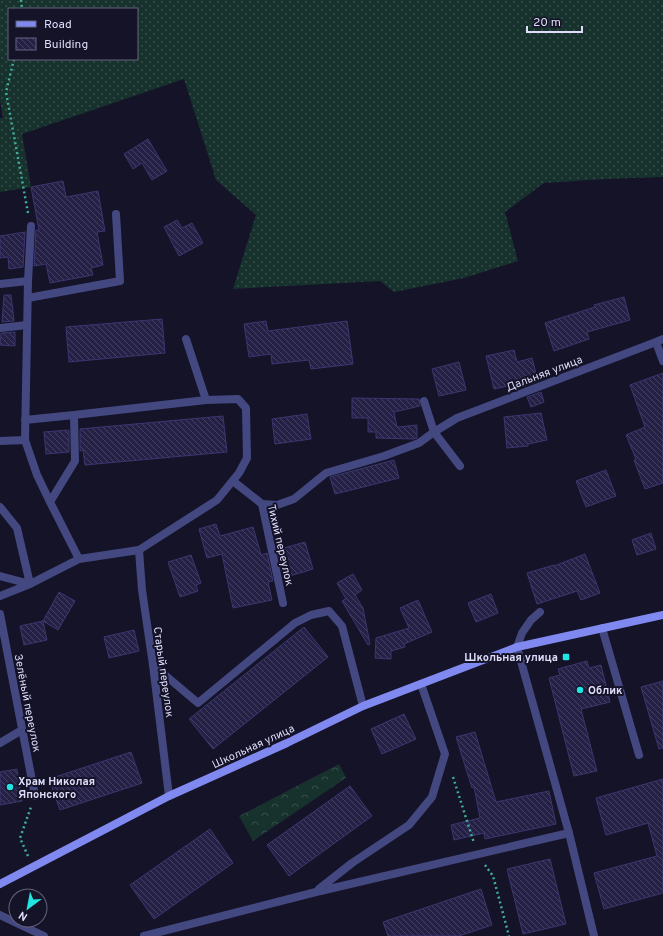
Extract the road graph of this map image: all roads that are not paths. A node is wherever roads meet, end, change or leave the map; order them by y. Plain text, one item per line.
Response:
1 (116, 214) dead end
2 (31, 226) road end
3 (28, 281) junction
4 (0, 284) edge
5 (28, 298) junction
6 (27, 325) junction
7 (0, 328) edge
8 (186, 339) dead end
9 (660, 341) edge
10 (663, 361) edge
11 (206, 400) junction
12 (424, 401) dead end
13 (74, 415) junction
14 (25, 420) junction
15 (434, 432) junction
16 (25, 440) junction
17 (0, 441) edge
18 (460, 466) dead end
19 (233, 481) junction
20 (50, 502) junction
21 (262, 504) junction
22 (0, 506) edge
23 (139, 550) junction
24 (79, 559) junction
25 (0, 576) edge
26 (30, 584) junction
27 (0, 596) edge
28 (283, 603) dead end
29 (540, 612) dead end
30 (0, 614) edge
31 (663, 615) edge
32 (602, 628) junction
33 (517, 647) junction
34 (153, 665) junction
35 (421, 684) junction
36 (363, 706) junction
37 (22, 730) junction
38 (0, 743) edge
39 (639, 755) dead end
40 (35, 796) road end
41 (170, 796) junction
42 (569, 833) junction
43 (0, 884) edge
44 (316, 892) junction
45 (0, 915) edge
46 (44, 936) edge
47 (144, 936) edge
48 (594, 936) edge

1 - 5 street
2 - 3 street
3 - 4 street
3 - 5 street
5 - 6 street
6 - 7 street
6 - 14 street
8 - 11 street
9 - 10 street
9 - 15 street, Дальняя улица
11 - 13 street
11 - 19 street
12 - 15 street
13 - 14 street
13 - 20 street
14 - 16 street
15 - 18 street
15 - 21 street, Дальняя улица
16 - 17 street
16 - 20 street
19 - 21 street, Тихий переулок
19 - 23 street
20 - 24 street
21 - 28 street, Тихий переулок
22 - 26 street
23 - 24 street
23 - 34 street, Старый переулок
24 - 26 street
25 - 26 street
26 - 27 street
29 - 33 street
30 - 37 street, Зелёный переулок
31 - 32 street, Школьная улица
32 - 33 street, Школьная улица
32 - 39 street
33 - 35 street, Школьная улица
33 - 42 street
34 - 36 street
34 - 41 street, Старый переулок
35 - 36 street, Школьная улица
35 - 44 street
36 - 41 street, Школьная улица
37 - 38 street
37 - 40 street, Зелёный переулок
41 - 43 street, Школьная улица
42 - 44 street
42 - 48 street
44 - 47 street
45 - 46 street

